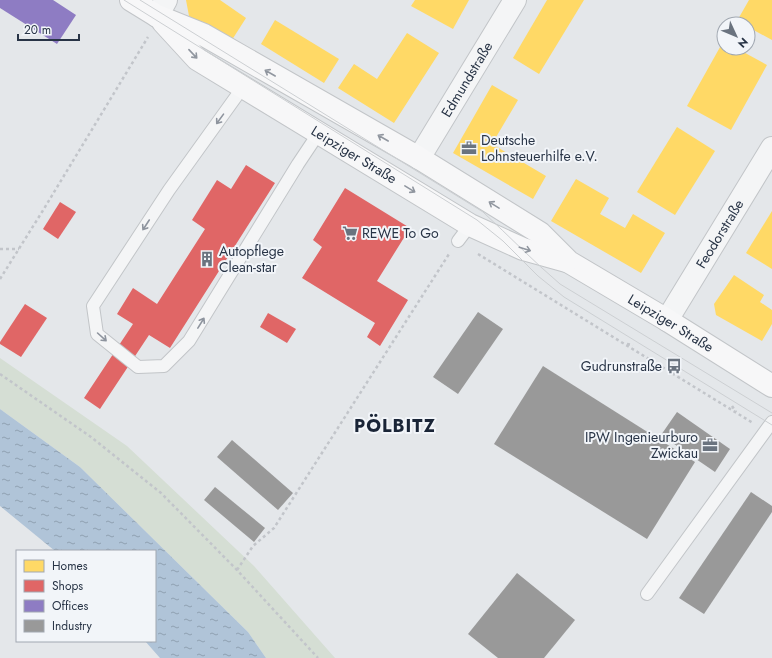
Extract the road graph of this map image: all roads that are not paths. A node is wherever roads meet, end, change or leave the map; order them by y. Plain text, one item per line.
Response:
1 (131, 0) edge
2 (515, 0) edge
3 (161, 8) edge
4 (243, 87) junction
5 (318, 134) junction
6 (772, 148) edge
7 (419, 158) junction
8 (570, 262) junction
9 (667, 320) junction
10 (772, 386) edge
11 (769, 426) edge
12 (647, 594) dead end

1 - 3 street, Leipziger Straße
2 - 7 street, Edmundstraße
3 -> 4 street, Leipziger Straße
7 -> 3 street, Leipziger Straße
4 - 5 street, Leipziger Straße
4 -> 5 lane
5 -> 8 street, Leipziger Straße
6 - 9 street, Feodorstraße
8 -> 7 street, Leipziger Straße
8 - 9 street, Leipziger Straße
9 - 10 street, Leipziger Straße
11 - 12 lane

